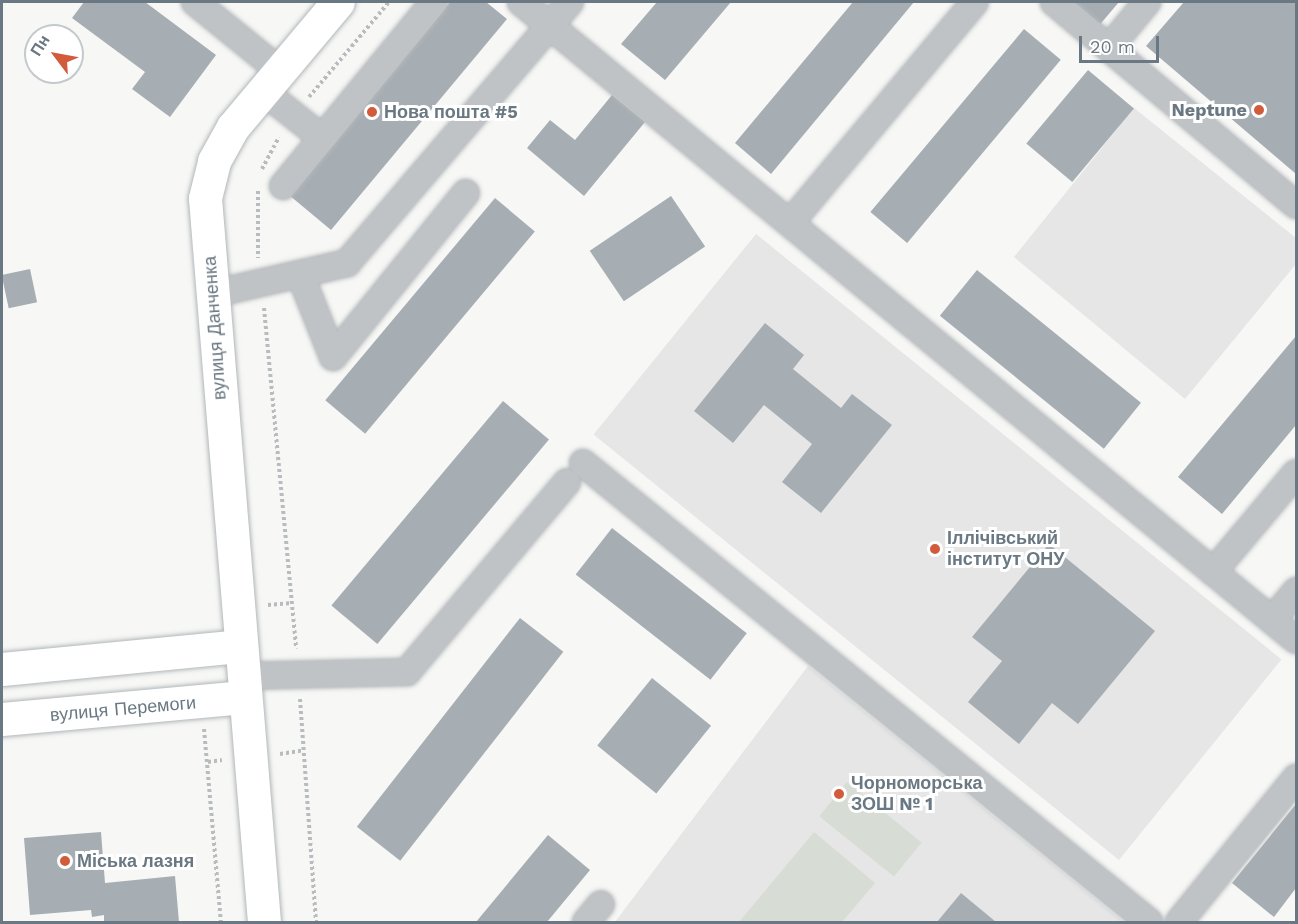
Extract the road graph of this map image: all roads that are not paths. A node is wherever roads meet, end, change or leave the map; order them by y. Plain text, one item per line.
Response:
1 (195, 2) edge
2 (338, 2) edge
3 (434, 2) edge
4 (521, 2) edge
5 (570, 2) edge
6 (975, 2) edge
7 (1054, 2) edge
8 (1147, 2) edge
9 (550, 25) junction
10 (1109, 48) junction
11 (271, 81) junction
12 (322, 138) junction
13 (283, 186) dead end
14 (466, 194) dead end
15 (1296, 205) edge
16 (790, 223) junction
17 (300, 274) junction
18 (212, 294) junction
19 (1296, 473) edge
20 (1214, 572) junction
21 (1296, 591) edge
22 (1272, 620) junction
23 (1296, 640) edge
24 (2, 669) edge
25 (242, 673) junction
26 (2, 719) edge
27 (1296, 778) edge
28 (264, 922) edge
29 (1149, 922) edge
30 (1179, 922) edge

1 - 11 street
2 - 11 main road, вулиця Данченка
3 - 12 street
4 - 9 street
5 - 9 street
6 - 16 street
7 - 10 street
8 - 10 street
9 - 16 street
9 - 17 street
10 - 15 street
11 - 12 street
11 - 18 main road, вулиця Данченка
12 - 13 street
14 - 17 street
16 - 20 street
17 - 18 street
18 - 25 main road, вулиця Данченка
19 - 20 street
20 - 22 street
21 - 22 street
22 - 23 street
24 - 25 main road
25 - 26 main road, вулиця Перемоги
25 - 28 main road, вулиця Данченка
25 - 29 street
27 - 30 street

